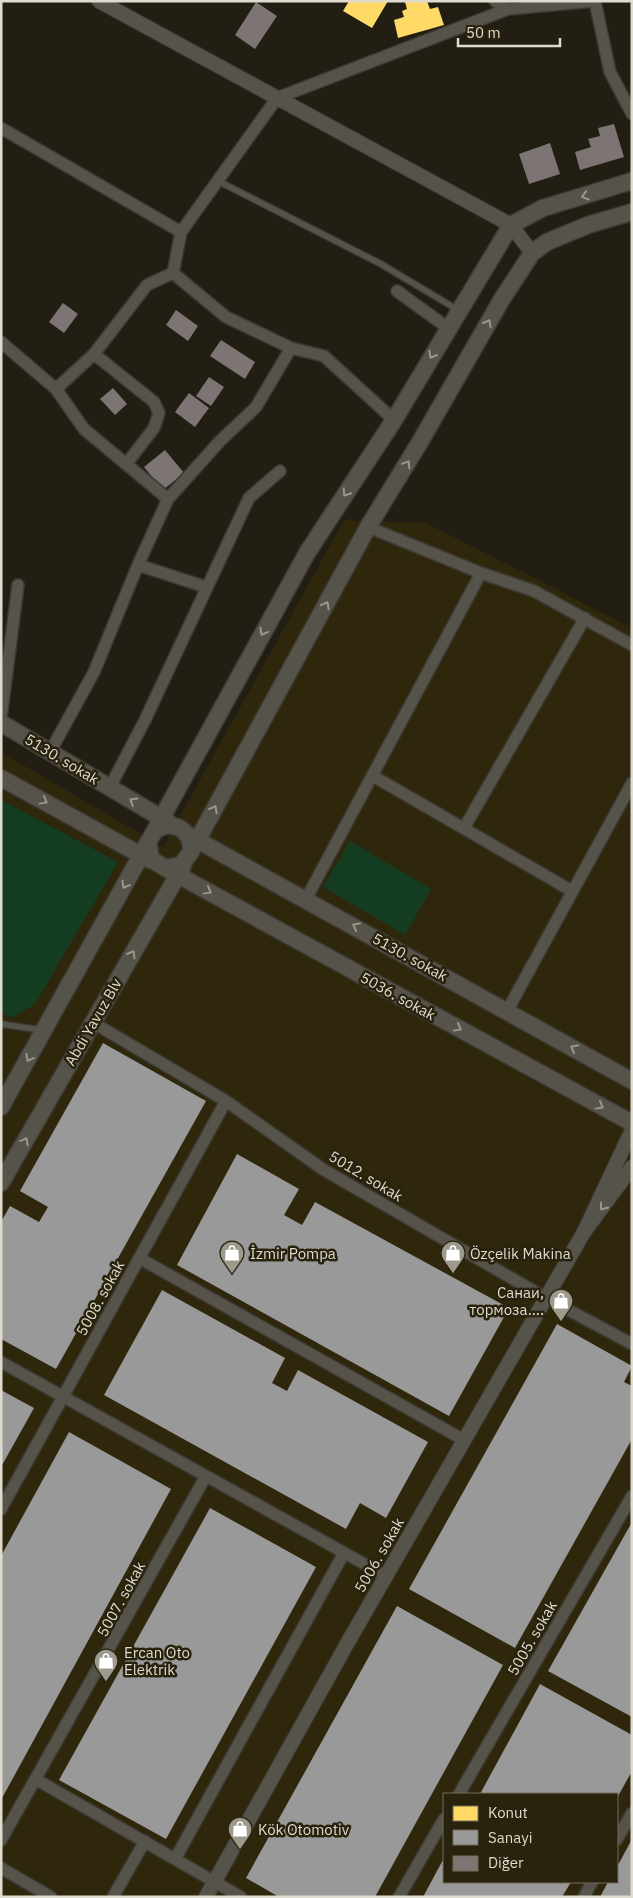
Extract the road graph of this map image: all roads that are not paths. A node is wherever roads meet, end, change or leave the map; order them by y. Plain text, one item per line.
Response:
1 (496, 1) edge
2 (595, 1) edge
3 (107, 3) edge
4 (508, 8) junction
5 (277, 98) junction
6 (632, 114) edge
7 (1, 128) edge
8 (218, 181) junction
9 (632, 181) edge
10 (632, 212) edge
11 (511, 225) junction
12 (181, 232) junction
13 (532, 254) junction
14 (173, 273) junction
15 (397, 291) dead end
16 (458, 311) junction
17 (448, 328) junction
18 (1, 342) edge
19 (290, 348) junction
20 (94, 354) junction
21 (56, 389) junction
22 (394, 420) junction
23 (127, 463) junction
24 (280, 471) dead end
25 (168, 499) junction
26 (368, 527) junction
27 (138, 565) junction
28 (482, 573) junction
29 (18, 585) dead end
30 (206, 587) junction
31 (586, 618) junction
32 (6, 639) edge
33 (632, 645) edge
34 (1, 718) edge
35 (1, 723) edge
36 (50, 752) junction
37 (373, 776) junction
38 (1, 778) edge
39 (632, 783) edge
40 (110, 787) junction
41 (167, 821) junction
42 (464, 828) junction
43 (170, 852) junction
44 (572, 891) junction
45 (306, 899) junction
46 (507, 1011) junction
47 (92, 1022) junction
48 (1, 1024) edge
49 (44, 1031) junction
50 (632, 1080) edge
51 (226, 1101) junction
52 (1, 1108) edge
53 (632, 1123) edge
54 (632, 1130) edge
55 (632, 1167) edge
56 (1, 1183) edge
57 (584, 1232) junction
58 (139, 1258) junction
59 (546, 1298) junction
60 (632, 1344) edge
61 (1, 1362) edge
62 (63, 1396) junction
63 (464, 1440) junction
64 (206, 1476) junction
65 (632, 1496) edge
66 (1, 1509) edge
67 (344, 1553) junction
68 (386, 1576) junction
69 (37, 1780) junction
70 (460, 1793) edge
71 (632, 1812) edge
72 (443, 1821) edge
73 (618, 1837) edge
74 (1, 1840) edge
75 (144, 1841) junction
76 (175, 1859) junction
77 (1, 1868) edge
78 (215, 1882) junction
79 (591, 1883) edge
80 (51, 1897) edge
81 (113, 1897) edge
82 (206, 1897) edge
83 (241, 1897) edge
84 (399, 1897) edge
85 (584, 1897) edge

1 - 4 street
2 - 4 street
2 - 6 street
3 - 5 street
4 - 5 street
5 - 8 street
5 - 11 street
7 - 12 street
8 - 12 street
8 - 16 lane
9 -> 11 main road
10 - 13 main road
11 - 13 street
11 - 16 main road
12 - 14 street
26 -> 13 main road
14 - 19 street
14 - 20 street
15 - 17 street
16 - 17 main road
17 -> 22 main road
18 - 21 street
19 - 22 street
19 - 25 street
20 - 21 street
20 - 23 street
21 - 23 street
22 -> 41 main road
23 - 25 street
24 - 30 street
25 - 27 street
26 - 28 street
43 -> 26 main road
27 - 30 street
27 - 36 street
28 - 31 street
28 - 37 street
29 - 32 street
30 - 40 street
31 - 33 street
31 - 42 street
32 - 34 street
35 - 36 main road, 5130. sokak
36 - 40 main road, 5130. sokak
37 - 42 street
37 - 45 street
38 -> 43 main road, 5036. sokak
39 - 44 street
41 -> 40 main road, 5130. sokak
41 - 43 main road, 5130. sokak
41 - 43 main road
42 - 44 street
43 - 45 main road, 5130. sokak
47 -> 43 main road, Abdi Yavuz Blv
43 -> 49 main road
43 -> 53 main road, 5036. sokak
44 - 46 street
46 -> 45 main road, 5130. sokak
50 -> 46 main road, 5130. sokak
47 - 51 street, 5012. sokak
56 -> 47 main road, Abdi Yavuz Blv
48 - 49 lane
49 -> 52 main road
51 - 58 street, 5008. sokak
51 - 59 street, 5012. sokak
54 - 57 street
55 -> 57 street
57 - 59 street, 5006. sokak
58 - 62 street, 5008. sokak
58 - 63 street
59 - 60 street, 5012. sokak
59 - 63 street, 5006. sokak
61 - 62 street
62 - 64 street
62 - 66 street, 5008. sokak
63 - 68 street, 5006. sokak
64 - 67 street
64 - 69 street, 5007. sokak
65 - 70 street, 5005. sokak
67 - 68 street
67 - 76 street
68 - 78 street, 5006. sokak
69 - 74 street, 5007. sokak
69 - 75 street
71 - 73 street
72 - 84 street
75 - 76 street
75 - 81 street
76 - 78 street
77 - 80 street
78 - 82 street, 5006. sokak
78 - 83 street
79 - 85 street

